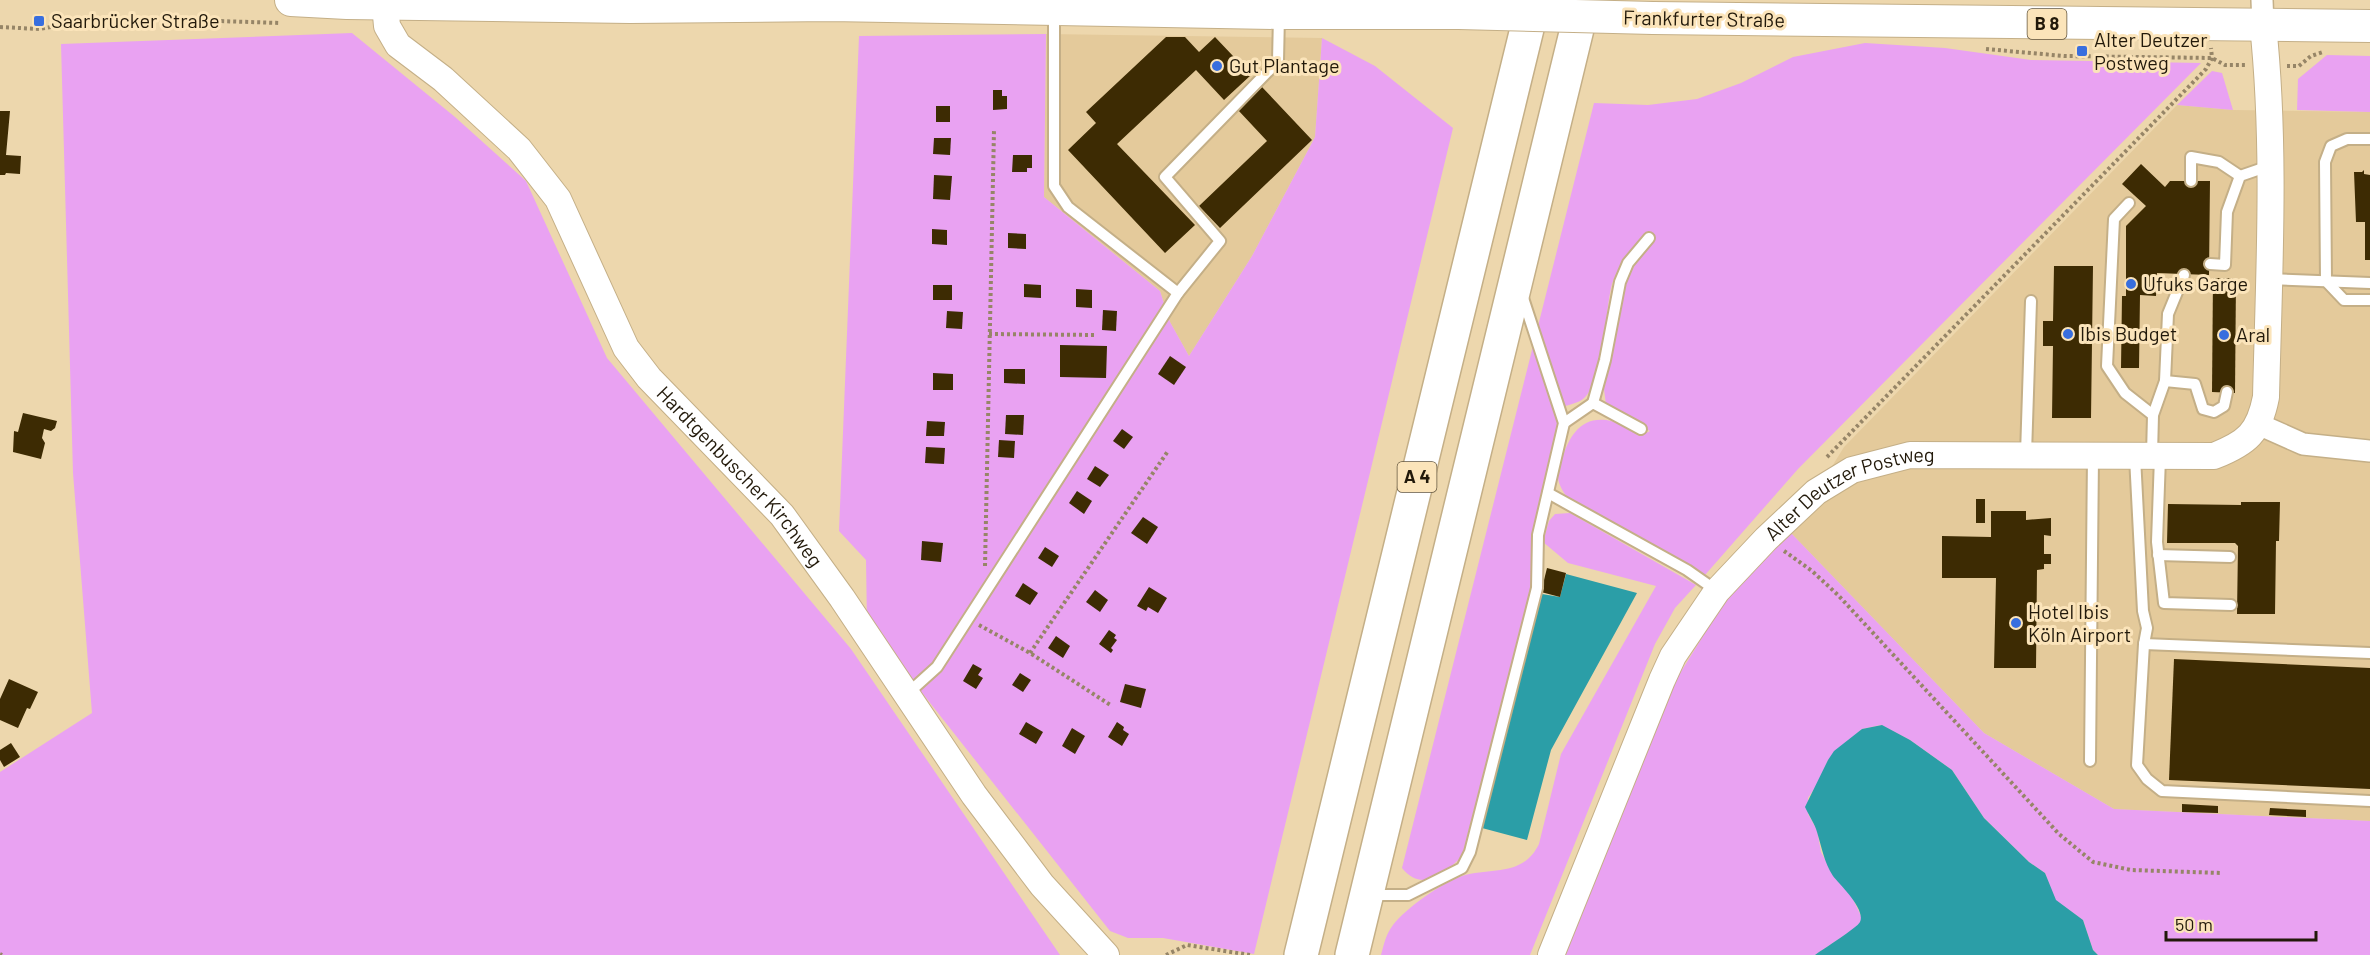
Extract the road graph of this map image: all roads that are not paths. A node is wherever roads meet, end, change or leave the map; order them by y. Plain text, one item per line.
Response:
1 (291, 0) edge
2 (1534, 0) edge
3 (1584, 0) edge
4 (347, 2) edge
5 (517, 2) edge
6 (630, 3) edge
7 (715, 3) edge
8 (385, 4) junction
9 (1331, 6) edge
10 (1054, 8) junction
11 (1279, 12) junction
12 (2262, 13) edge
13 (2370, 26) edge
14 (2370, 139) edge
15 (2270, 166) junction
16 (2240, 176) junction
17 (2191, 181) dead end
18 (2129, 203) dead end
19 (1649, 238) dead end
20 (2210, 264) dead end
21 (2225, 265) junction
22 (2184, 275) dead end
23 (1516, 278) junction
24 (2226, 278) dead end
25 (2269, 279) junction
26 (2326, 281) junction
27 (2370, 283) edge
28 (1178, 293) junction
29 (2370, 300) edge
30 (2031, 301) dead end
31 (2165, 381) junction
32 (2227, 393) dead end
33 (1593, 403) junction
34 (2153, 415) junction
35 (1564, 423) junction
36 (2258, 424) junction
37 (1641, 429) dead end
38 (2370, 451) edge
39 (2026, 454) junction
40 (2093, 456) junction
41 (2149, 456) junction
42 (1548, 493) junction
43 (2158, 555) junction
44 (2230, 557) dead end
45 (1717, 591) junction
46 (2231, 605) dead end
47 (2144, 644) junction
48 (2370, 652) edge
49 (906, 695) junction
50 (2090, 761) dead end
51 (2370, 801) edge
52 (1367, 895) junction
53 (1106, 955) edge
54 (1301, 955) edge
55 (1352, 955) edge
56 (1551, 955) edge

1 - 4 main road, Frankfurter Straße / B 8
2 - 54 highway, A 4
3 - 23 highway, A 4
4 - 8 main road, Frankfurter Straße / B 8
5 - 6 main road, Frankfurter Straße / B 8
5 - 8 main road, Frankfurter Straße / B 8
6 - 7 main road, Frankfurter Straße / B 8
7 - 10 main road, Frankfurter Straße / B 8
8 - 49 street, Hardtgenbuscher Kirchweg
9 - 11 main road, Frankfurter Straße / B 8
9 - 12 main road, Frankfurter Straße / B 8, bridge
10 - 11 main road, Frankfurter Straße / B 8
10 - 28 lane
11 - 28 lane
12 - 13 main road, Frankfurter Straße / B 8
12 - 15 street, Alter Deutzer Postweg
14 - 26 lane
15 - 16 lane
15 - 25 street, Alter Deutzer Postweg
16 - 17 lane
16 - 21 lane
18 - 34 lane
19 - 33 lane
20 - 21 lane
21 - 24 lane
22 - 31 lane
23 - 35 lane
23 - 52 highway, A 4
25 - 26 lane
25 - 36 street, Alter Deutzer Postweg
26 - 27 lane
26 - 29 lane
28 - 49 lane
30 - 39 lane
31 - 32 lane
31 - 34 lane
33 - 35 lane
33 - 37 lane
34 - 41 lane
35 - 42 lane
36 - 38 street
36 - 41 street, Alter Deutzer Postweg
39 - 40 street, Alter Deutzer Postweg
39 - 45 street, Alter Deutzer Postweg
40 - 41 street, Alter Deutzer Postweg
40 - 50 lane
41 - 43 lane
41 - 47 lane
42 - 45 lane
42 - 52 lane
43 - 44 lane
43 - 46 lane
45 - 56 street, Alter Deutzer Postweg
47 - 48 lane
47 - 51 lane
49 - 53 street, Hardtgenbuscher Kirchweg
52 - 55 highway, A 4

